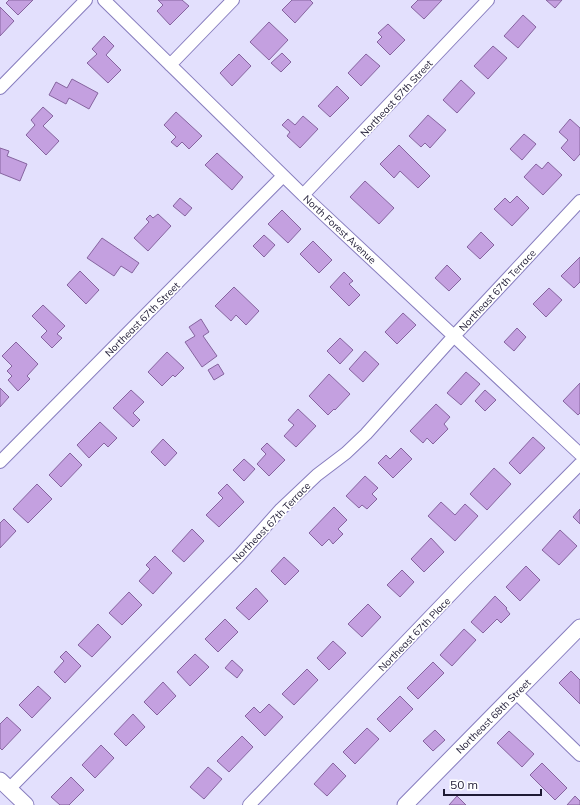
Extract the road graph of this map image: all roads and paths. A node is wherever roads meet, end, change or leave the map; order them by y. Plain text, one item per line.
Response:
1 (86, 0) edge
2 (104, 0) edge
3 (233, 0) edge
4 (488, 0) edge
5 (170, 65) junction
6 (0, 88) edge
7 (283, 176) junction
8 (303, 195) junction
9 (580, 200) edge
10 (454, 336) junction
11 (580, 454) edge
12 (0, 462) edge
13 (580, 464) edge
14 (580, 627) edge
15 (516, 693) junction
16 (580, 755) edge
17 (4, 784) edge
18 (26, 805) edge
19 (249, 805) edge
20 (406, 805) edge

1 - 6 street
2 - 5 street, North Forest Avenue
3 - 5 street
4 - 8 street, Northeast 67th Street
5 - 7 street, North Forest Avenue
7 - 8 street, North Forest Avenue
7 - 12 street, Northeast 67th Street
8 - 10 street, North Forest Avenue
9 - 10 street, Northeast 67th Terrace
10 - 11 street, North Forest Avenue
10 - 17 street, Northeast 67th Terrace
13 - 19 street, Northeast 67th Place
14 - 15 street, Northeast 68th Street
15 - 16 street
15 - 20 street, Northeast 68th Street
17 - 18 street

